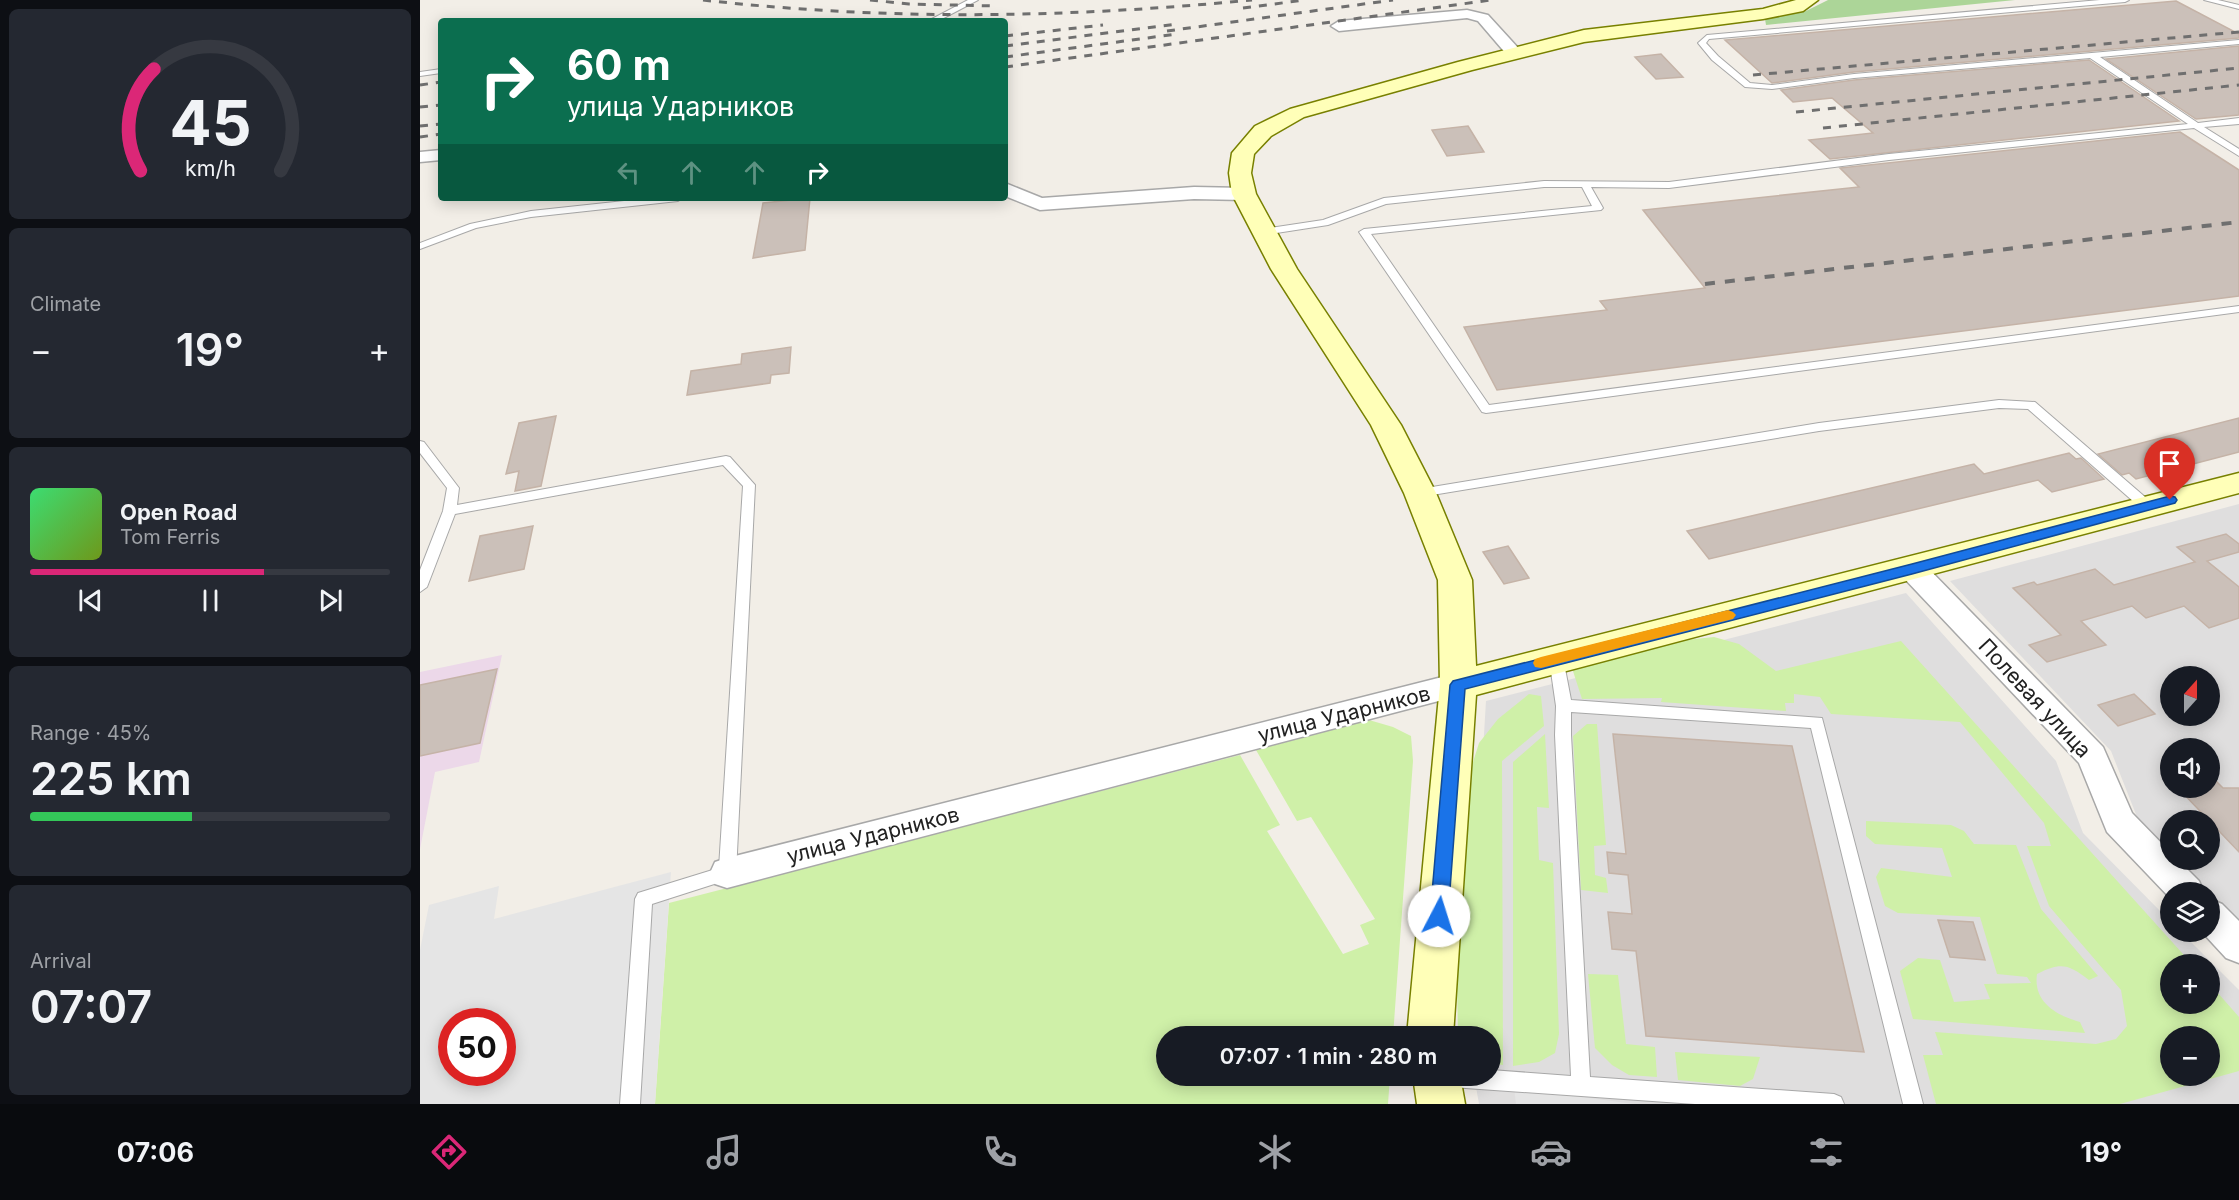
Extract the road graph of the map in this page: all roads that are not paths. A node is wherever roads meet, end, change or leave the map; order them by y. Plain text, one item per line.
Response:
1 (974, 0) edge
2 (1809, 0) edge
3 (2125, 0) edge
4 (2208, 0) edge
5 (2239, 6) edge
6 (938, 18) edge
7 (1339, 26) dead end
8 (2239, 42) edge
9 (1514, 53) junction
10 (2093, 56) junction
11 (438, 71) edge
12 (420, 74) edge
13 (2239, 121) edge
14 (2194, 126) junction
15 (2239, 153) edge
16 (438, 154) edge
17 (420, 157) edge
18 (1585, 184) junction
19 (1008, 190) edge
20 (1244, 194) junction
21 (650, 201) edge
22 (1264, 232) junction
23 (420, 246) edge
24 (2239, 309) edge
25 (420, 445) edge
26 (2239, 483) edge
27 (1420, 493) junction
28 (2147, 506) junction
29 (450, 510) junction
30 (1912, 569) junction
31 (420, 586) edge
32 (1557, 658) junction
33 (1458, 685) junction
34 (1564, 706) junction
35 (727, 873) junction
36 (2177, 882) edge
37 (2220, 926) edge
38 (2239, 946) edge
39 (1431, 1026) edge
40 (1501, 1080) edge
41 (1438, 1086) edge
42 (1581, 1086) junction
43 (630, 1104) edge
44 (1441, 1104) edge
45 (1834, 1104) edge
46 (1913, 1104) edge

1 - 6 lane
2 - 9 main road
3 - 10 lane
4 - 5 lane
7 - 9 street
8 - 10 lane
9 - 20 main road
10 - 14 lane
11 - 12 lane
13 - 14 lane
14 - 15 lane
14 - 18 lane
16 - 17 street
18 - 22 lane
18 - 24 lane
19 - 20 street
20 - 22 main road
21 - 23 lane
22 - 27 main road
25 - 29 lane
26 - 28 main road, улица Ударников
27 - 28 lane
27 - 33 main road
28 - 30 main road, улица Ударников
29 - 31 lane
29 - 35 lane
30 - 32 main road, улица Ударников
30 - 36 street, Полевая улица
32 - 33 main road, улица Ударников
32 - 34 lane
33 - 35 street, улица Ударников
33 - 39 main road
34 - 42 lane
34 - 46 lane
35 - 43 lane
37 - 38 street
40 - 42 lane
41 - 44 main road
42 - 45 lane

